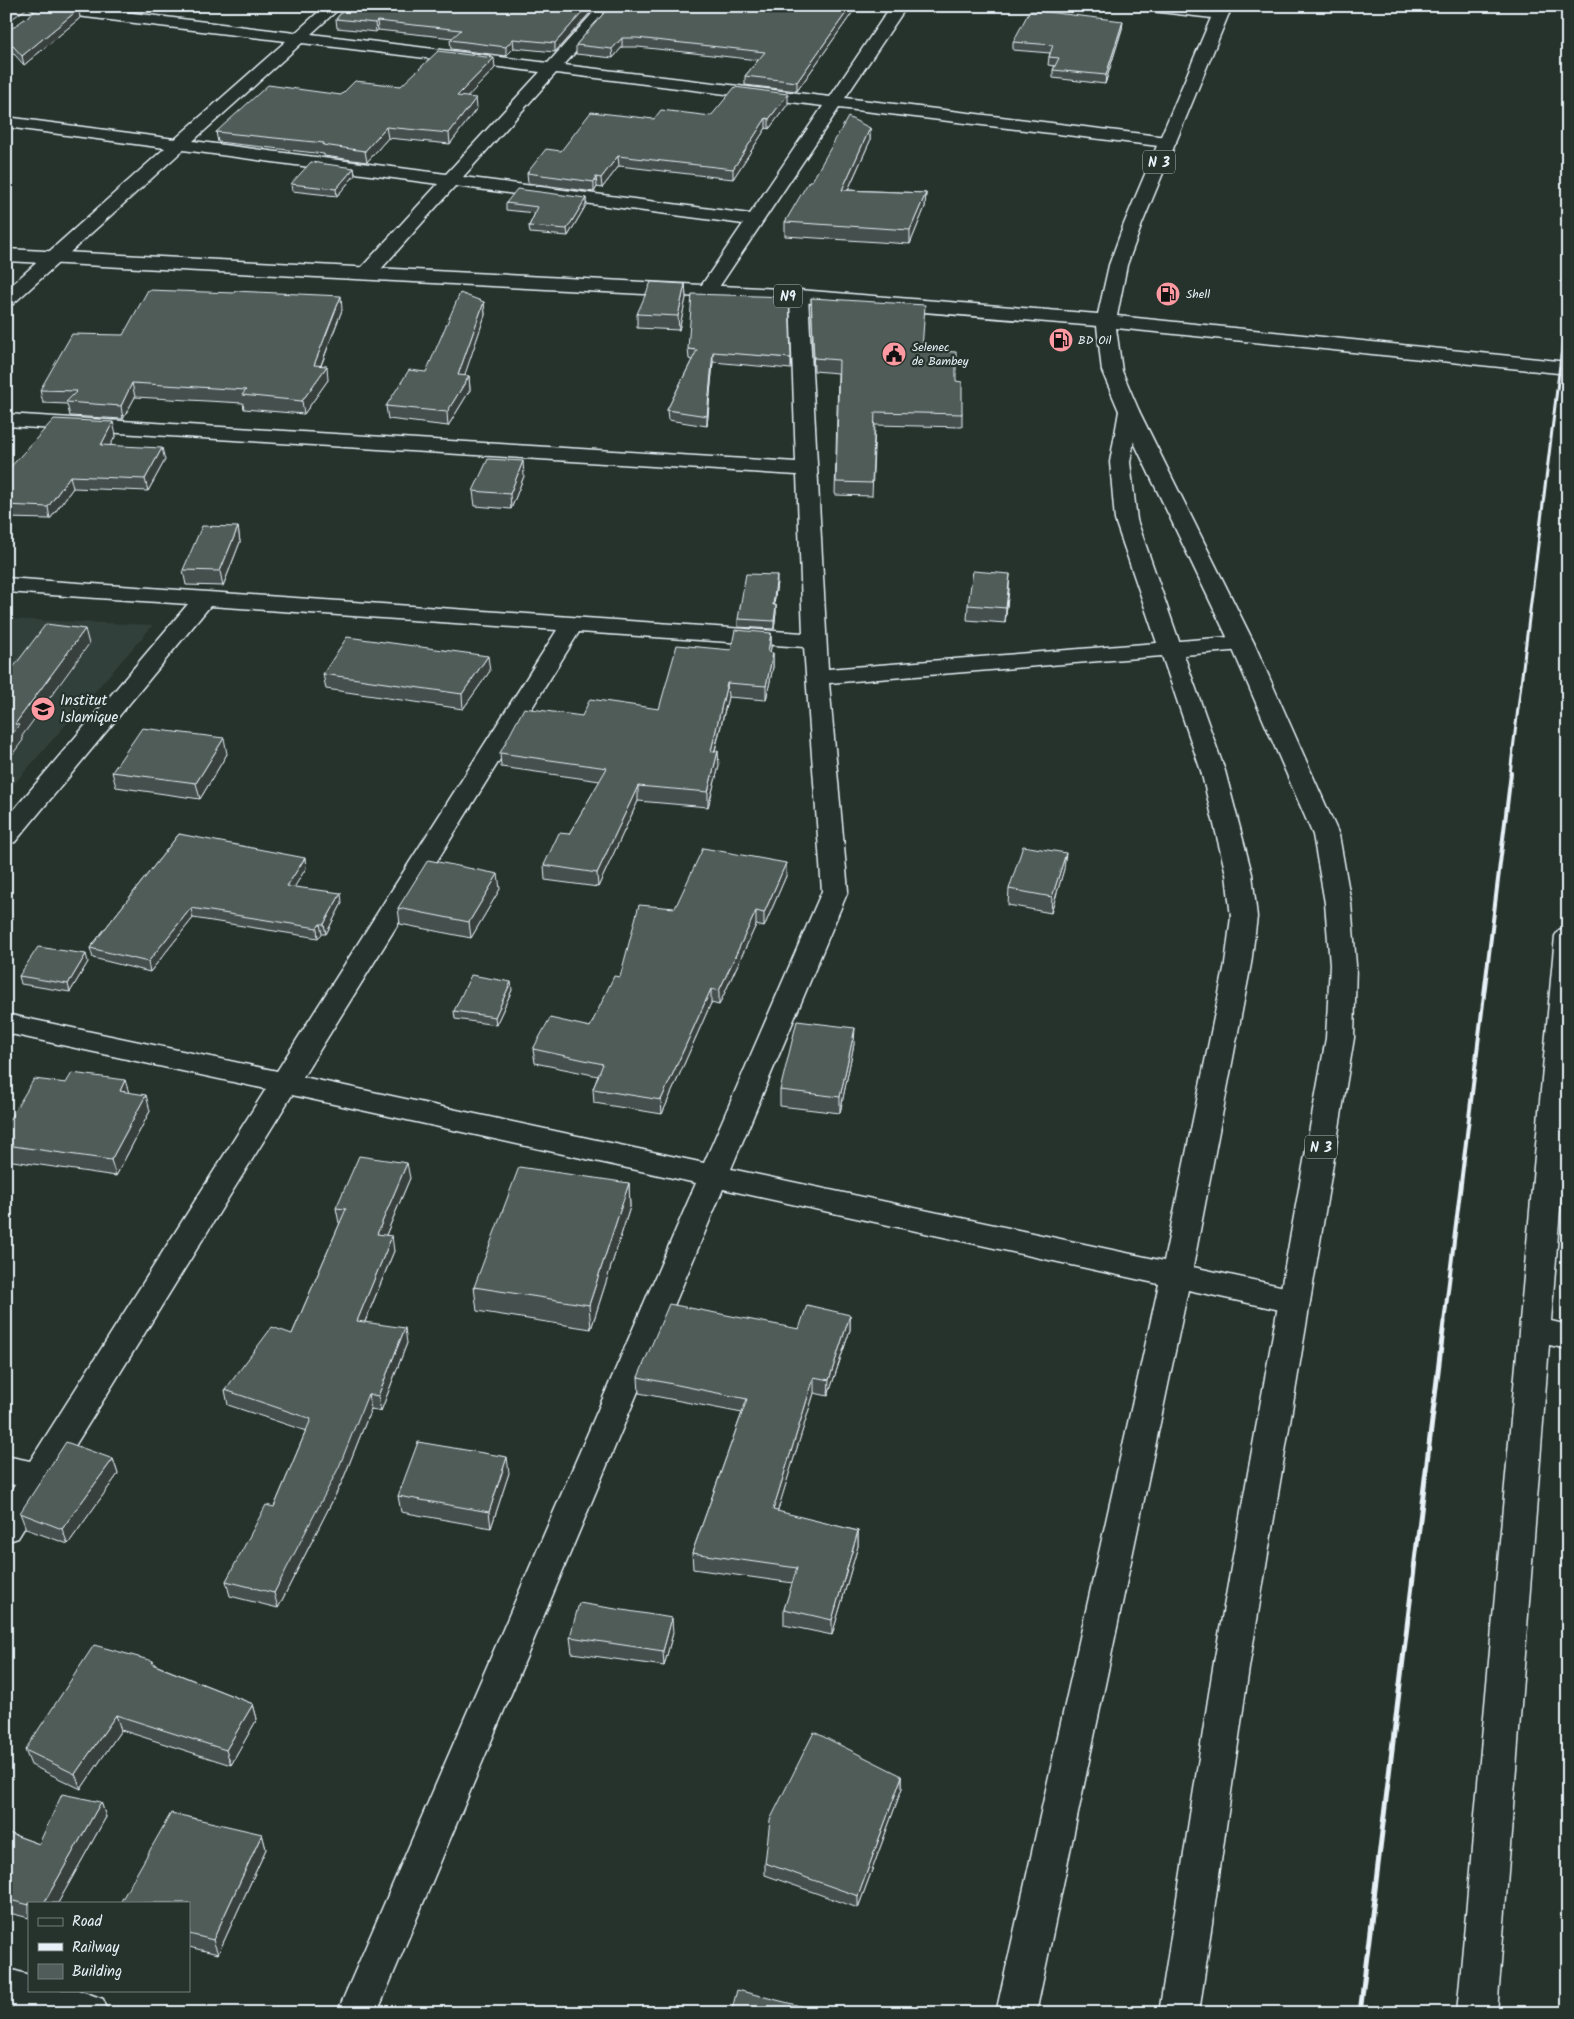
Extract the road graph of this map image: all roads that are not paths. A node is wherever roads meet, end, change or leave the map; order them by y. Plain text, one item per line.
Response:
1 (334, 6) edge
2 (608, 6) edge
3 (899, 6) edge
4 (1151, 6) edge
5 (37, 9) edge
6 (1223, 10) edge
7 (299, 38) junction
8 (552, 68) junction
9 (835, 102) junction
10 (6, 122) edge
11 (1167, 142) junction
12 (180, 145) junction
13 (451, 180) junction
14 (756, 220) junction
15 (6, 255) edge
16 (53, 258) junction
17 (367, 273) junction
18 (706, 292) junction
19 (798, 296) junction
20 (6, 300) edge
21 (1106, 321) junction
22 (1568, 368) edge
23 (1129, 411) junction
24 (6, 420) edge
25 (806, 469) junction
26 (6, 585) edge
27 (204, 599) junction
28 (572, 624) junction
29 (815, 641) junction
30 (1242, 643) junction
31 (1170, 648) junction
32 (817, 677) junction
33 (6, 836) edge
34 (1568, 936) edge
35 (6, 1023) edge
36 (284, 1084) junction
37 (1560, 1112) edge
38 (714, 1176) junction
39 (1176, 1276) junction
40 (1294, 1302) junction
41 (1534, 1330) junction
42 (1568, 1338) edge
43 (6, 1469) edge
44 (38, 1477) junction
45 (6, 1528) edge
46 (6, 1987) edge
47 (89, 2013) edge
48 (357, 2013) edge
49 (1016, 2013) edge
50 (1178, 2013) edge
51 (1477, 2013) edge

1 - 7 street
2 - 8 street
3 - 9 street
4 - 6 street
5 - 7 street
6 - 11 street, N 3
7 - 8 street
7 - 12 street
8 - 9 street
8 - 13 street
9 - 11 street
9 - 14 street
10 - 12 street
11 - 21 street, N 3
12 - 13 street
12 - 16 street
13 - 14 street
13 - 17 street
14 - 18 street
15 - 16 street, N9
16 - 17 street, N9
16 - 20 street
17 - 18 street, N9
18 - 19 street, N9
19 - 21 street, N9
19 - 25 street
21 - 22 street, N9
21 - 23 street, N 3
23 - 30 street, N 3
23 - 31 street
24 - 25 street
25 - 29 street
26 - 27 street
27 - 28 street
27 - 33 street
28 - 29 street
28 - 36 street
29 - 32 street
30 - 31 street
30 - 40 street, N 3
31 - 32 street
31 - 39 street
32 - 38 street
34 - 37 street
35 - 36 street
36 - 38 street
36 - 44 street
37 - 41 street
38 - 39 street
38 - 48 street
39 - 40 street
39 - 49 street
40 - 50 street, N 3
41 - 42 street
41 - 51 street
43 - 44 street
44 - 45 street
46 - 47 street

